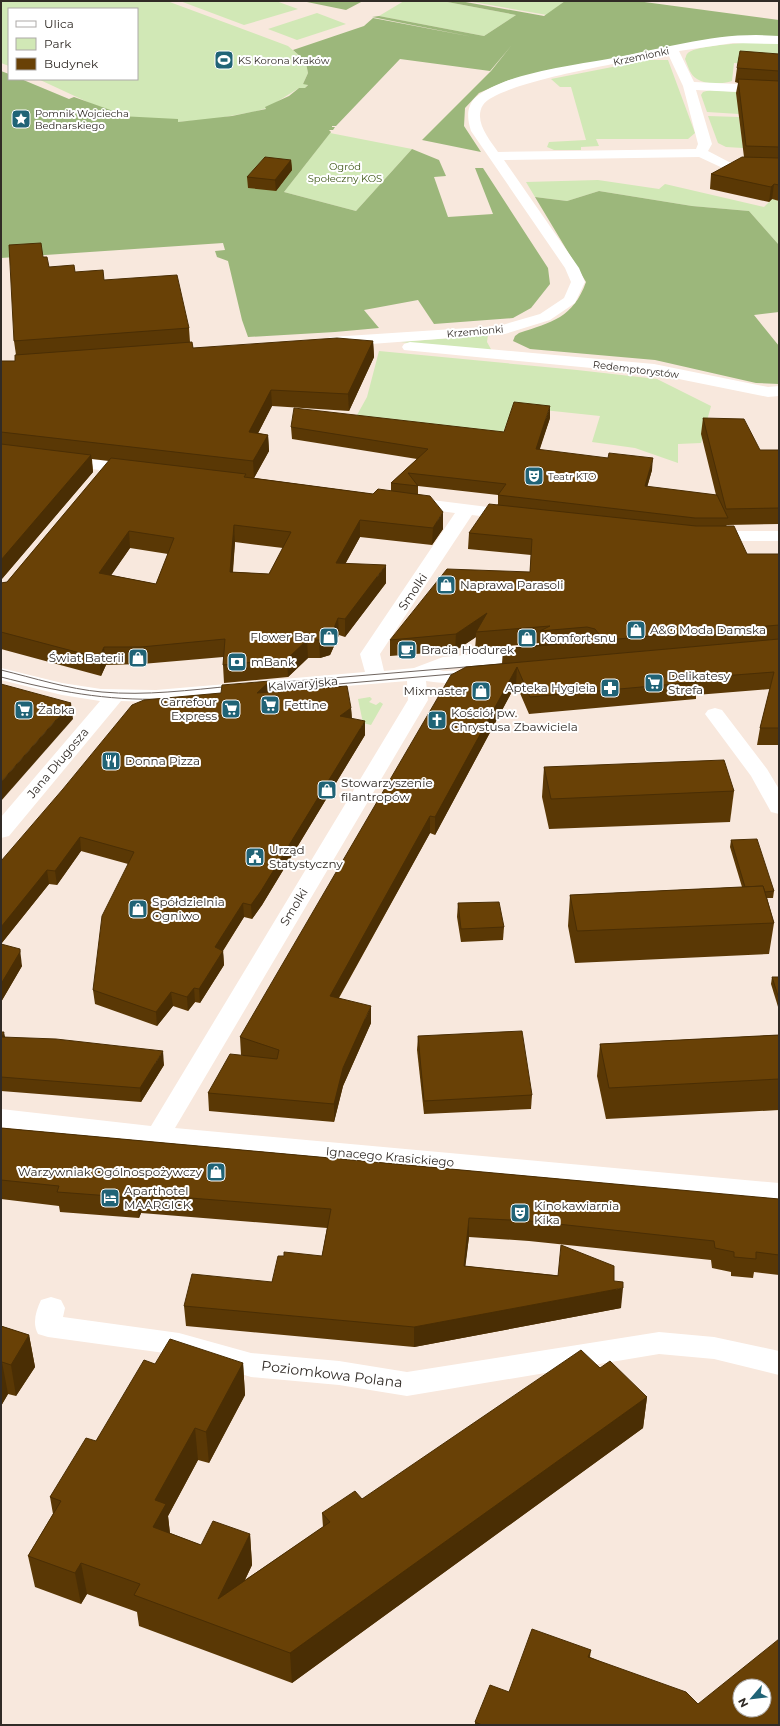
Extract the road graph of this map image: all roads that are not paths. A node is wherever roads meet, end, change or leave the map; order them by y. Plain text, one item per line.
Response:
1 (779, 40) edge
2 (672, 50) junction
3 (689, 86) junction
4 (779, 90) edge
5 (701, 153) junction
6 (494, 156) junction
7 (779, 167) edge
8 (500, 331) junction
9 (346, 341) junction
10 (316, 343) edge
11 (515, 355) junction
12 (779, 391) edge
13 (47, 459) edge
14 (108, 466) junction
15 (147, 471) edge
16 (95, 484) edge
17 (391, 500) edge
18 (468, 509) junction
19 (529, 517) edge
20 (694, 536) edge
21 (779, 536) edge
22 (551, 654) edge
23 (540, 670) edge
24 (1, 674) edge
25 (416, 674) junction
26 (376, 678) junction
27 (115, 696) junction
28 (715, 714) dead end
29 (779, 807) edge
30 (1, 831) edge
31 (1, 1118) edge
32 (158, 1136) junction
33 (779, 1193) edge
34 (51, 1308) dead end
35 (779, 1363) edge

1 - 2 street, Krzemionki
2 - 3 street
2 - 6 street, Krzemionki
3 - 4 street
3 - 5 street
5 - 6 street
5 - 7 street
6 - 8 street, Krzemionki
8 - 9 street, Krzemionki
8 - 11 street
9 - 10 street, Krzemionki
9 - 11 street, Redemptorystów
11 - 12 street, Redemptorystów
13 - 14 street
14 - 15 street
14 - 16 street
17 - 18 street
18 - 19 street
18 - 26 street, Smolki
20 - 21 street
22 - 25 street, Kalwaryjska
23 - 25 street, Kalwaryjska
24 - 27 street, Kalwaryjska
25 - 26 street, Kalwaryjska
25 - 32 street, Smolki
26 - 27 street, Kalwaryjska
27 - 30 street, Jana Długosza
28 - 29 street
31 - 32 street, Ignacego Krasickiego
32 - 33 street, Ignacego Krasickiego
34 - 35 street, Poziomkowa Polana

